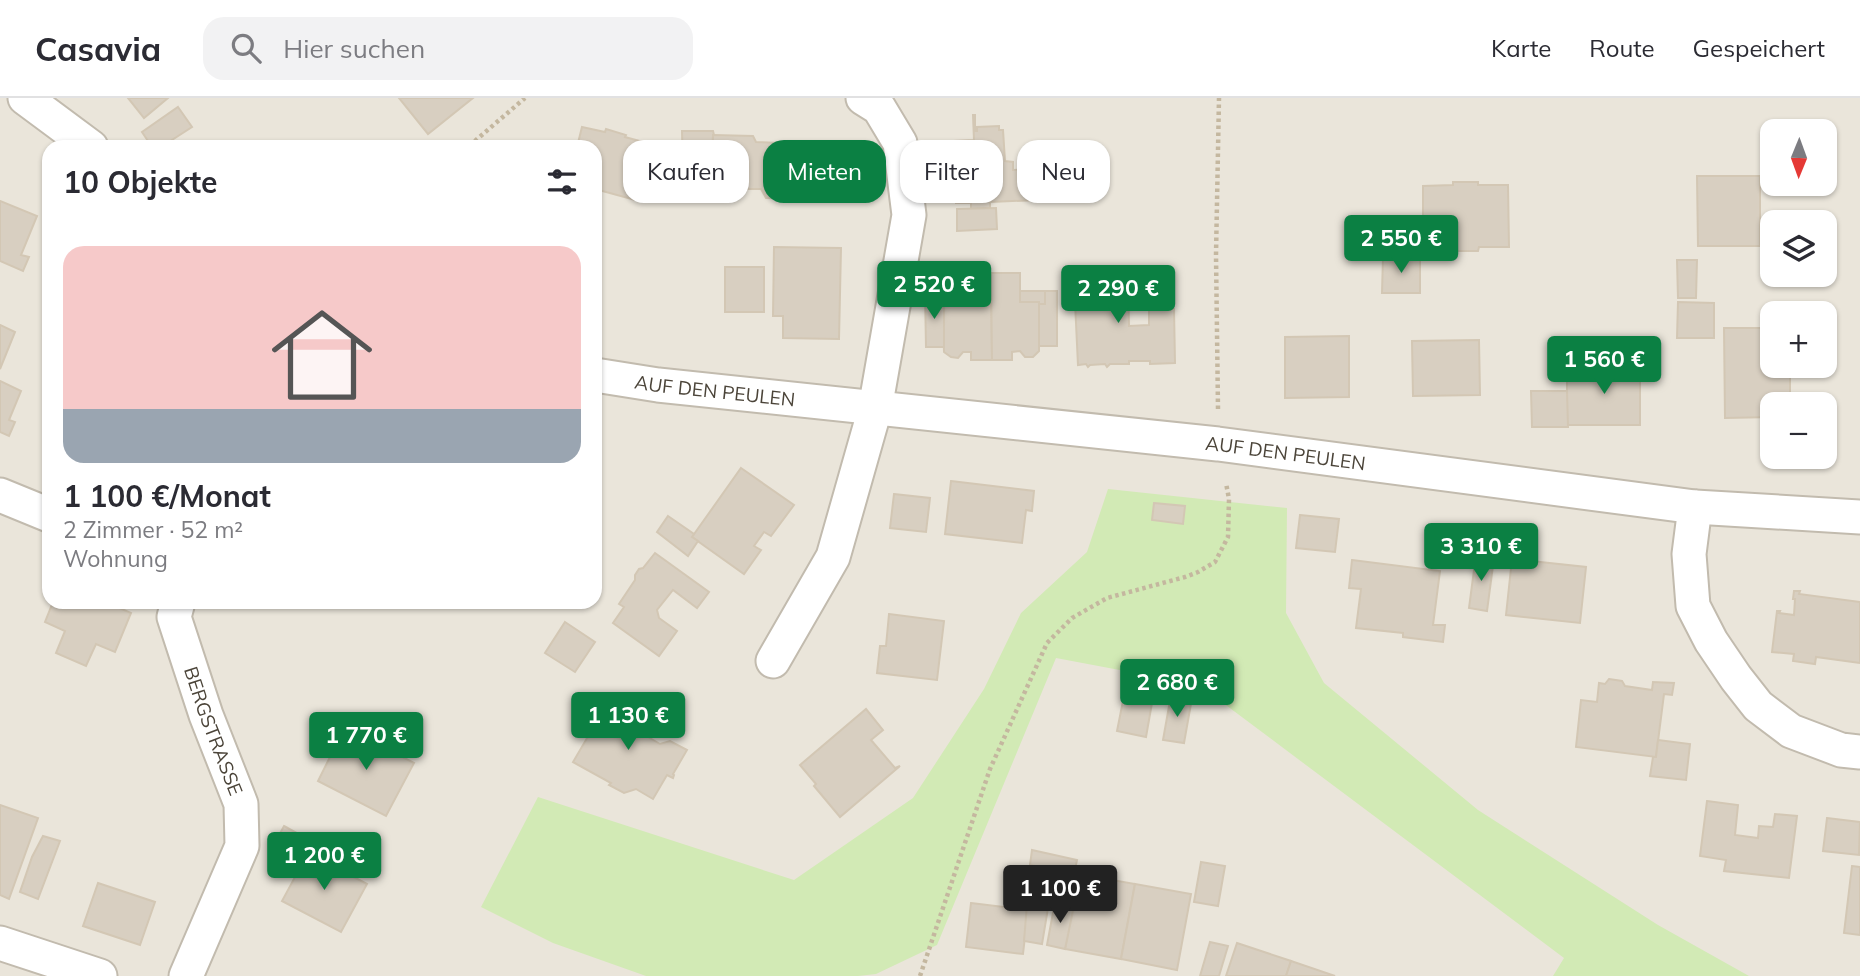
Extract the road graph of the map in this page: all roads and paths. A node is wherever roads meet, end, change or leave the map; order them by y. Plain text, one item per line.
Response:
1 (25, 98) edge
2 (525, 98) edge
3 (863, 98) edge
4 (1219, 98) edge
5 (82, 140) edge
6 (476, 140) edge
7 (602, 376) edge
8 (875, 408) junction
9 (1218, 444) junction
10 (0, 495) edge
11 (1695, 507) junction
12 (42, 512) edge
13 (1860, 517) edge
14 (170, 609) edge
15 (773, 661) dead end
16 (1860, 752) edge
17 (0, 943) edge
18 (100, 976) edge
19 (186, 976) edge
20 (920, 976) edge

1 - 5 street
2 - 6 path
3 - 8 street
4 - 9 path
7 - 8 street, AUF DEN PEULEN
8 - 9 street, AUF DEN PEULEN
8 - 15 street
9 - 11 street, AUF DEN PEULEN
9 - 20 path
10 - 12 street
11 - 13 street, AUF DEN PEULEN
11 - 16 street
14 - 19 street, BERGSTRASSE
17 - 18 street

